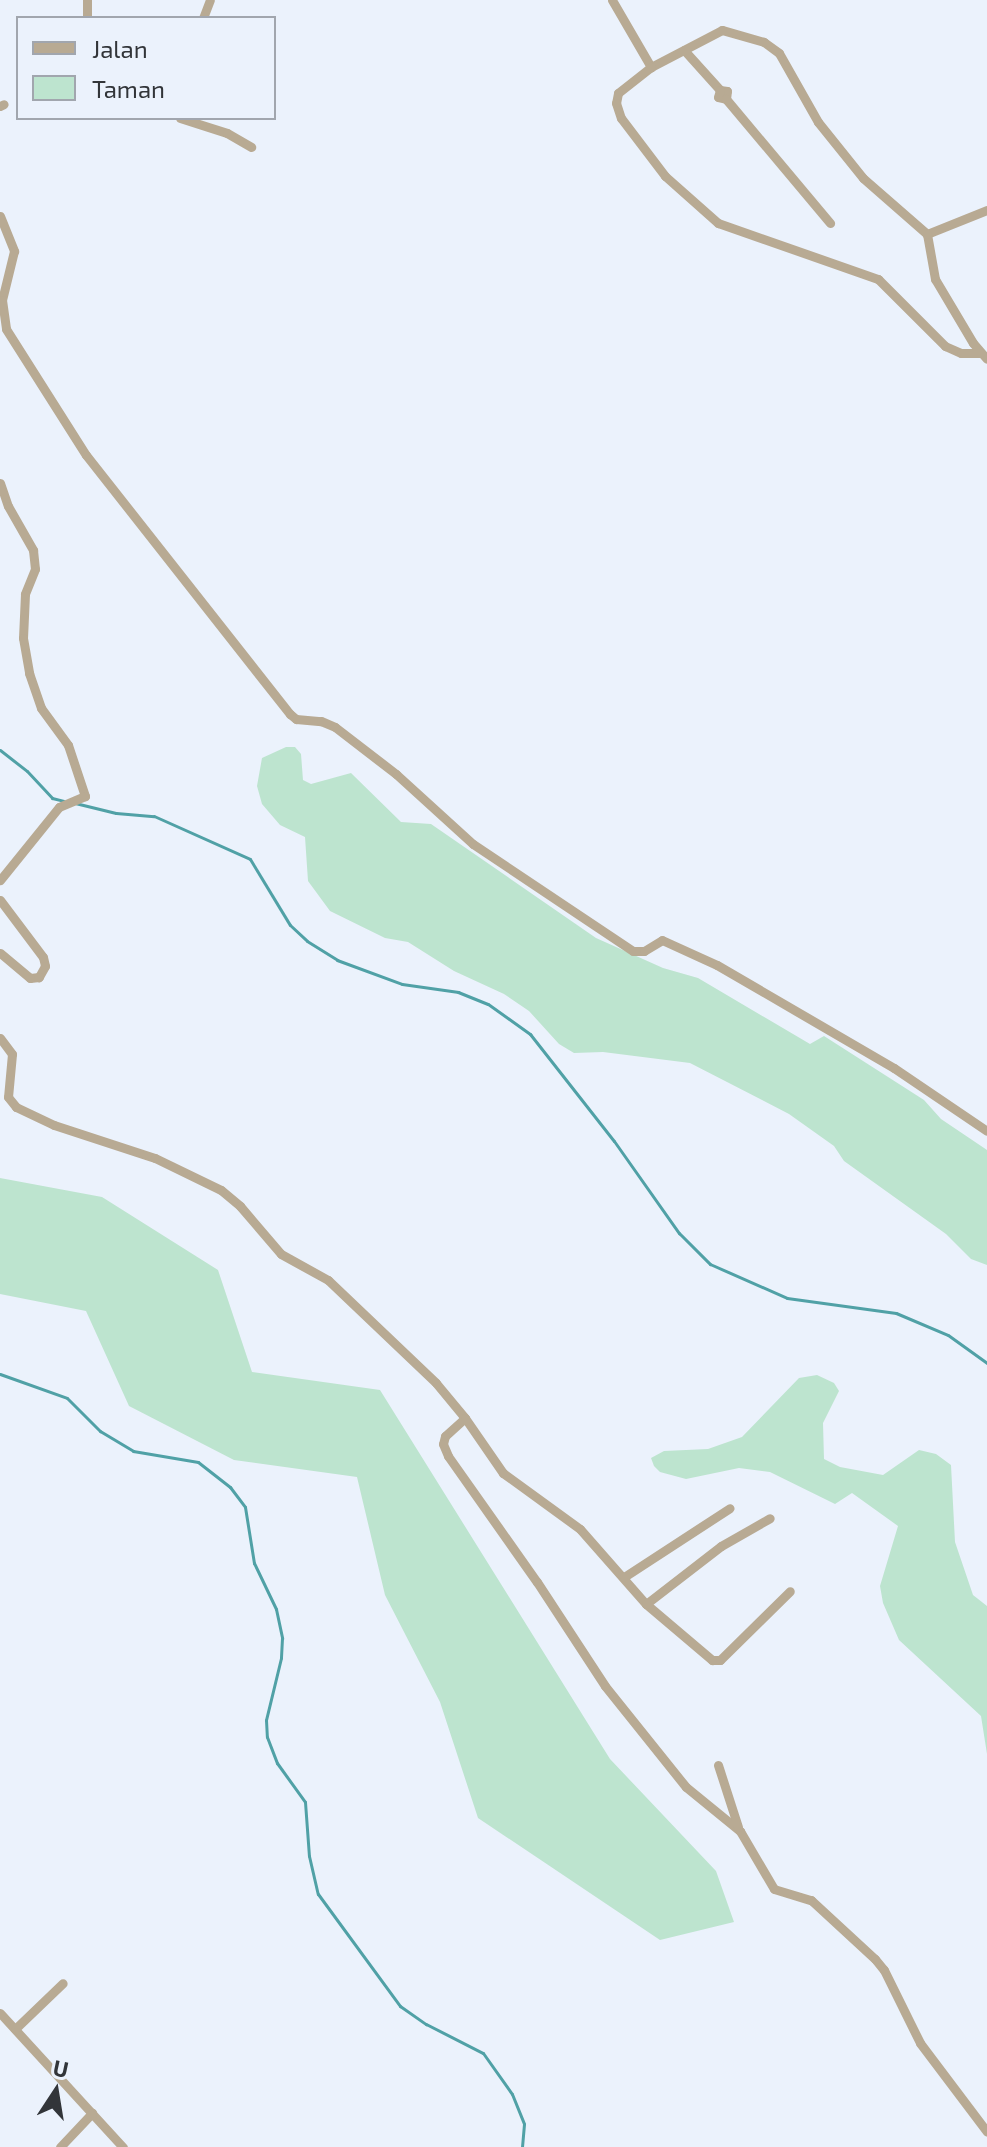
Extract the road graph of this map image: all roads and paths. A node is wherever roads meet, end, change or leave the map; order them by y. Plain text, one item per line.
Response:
1 (612, 0) edge
2 (684, 50) junction
3 (651, 67) junction
4 (186, 120) edge
5 (251, 147) dead end
6 (987, 210) edge
7 (0, 216) edge
8 (830, 223) dead end
9 (927, 234) junction
10 (984, 356) edge
11 (0, 483) edge
12 (0, 880) edge
13 (0, 900) edge
14 (0, 953) edge
15 (0, 1038) edge
16 (987, 1131) edge
17 (465, 1418) junction
18 (730, 1508) dead end
19 (770, 1518) dead end
20 (624, 1577) junction
21 (790, 1591) dead end
22 (646, 1604) junction
23 (718, 1765) dead end
24 (740, 1831) junction
25 (63, 1983) dead end
26 (0, 2013) edge
27 (15, 2029) junction
28 (92, 2113) junction
29 (987, 2132) edge
30 (60, 2147) edge
31 (123, 2147) edge

1 - 3 street
2 - 3 street
2 - 8 street
2 - 9 street
3 - 10 street
4 - 5 street
6 - 9 street
7 - 16 street
9 - 10 street
11 - 12 street
13 - 14 street
15 - 17 street
17 - 20 street
17 - 24 street
18 - 20 street
19 - 22 street
20 - 22 street
21 - 22 street
23 - 24 street
24 - 29 street
25 - 27 street
26 - 27 street
27 - 28 street
28 - 30 street
28 - 31 street

